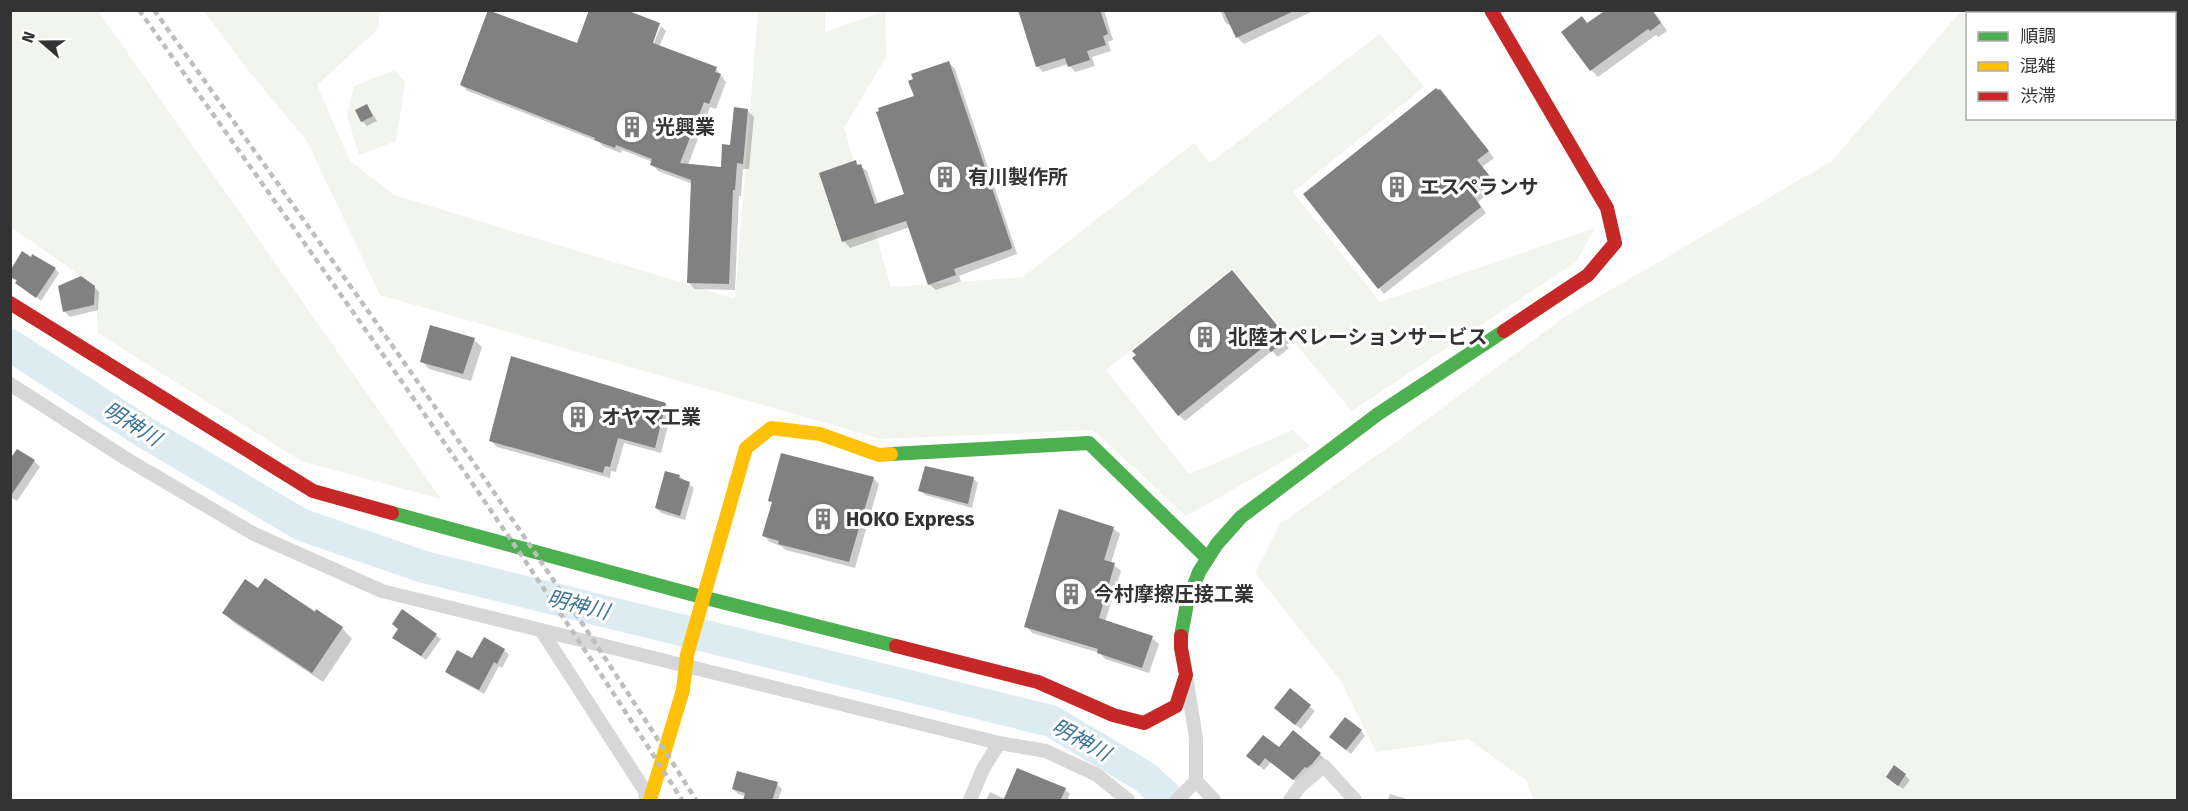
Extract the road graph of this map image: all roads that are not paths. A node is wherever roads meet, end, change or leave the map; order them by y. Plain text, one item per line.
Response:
1 (1491, 10) edge
2 (10, 303) edge
3 (10, 384) edge
4 (1206, 557) junction
5 (702, 597) junction
6 (541, 630) junction
7 (686, 660) junction
8 (1186, 678) junction
9 (999, 743) junction
10 (1196, 781) junction
11 (648, 801) edge
12 (970, 801) edge
13 (1128, 801) edge
14 (1177, 801) edge
15 (1214, 801) edge
16 (1290, 801) edge
17 (1355, 801) edge

1 - 4 street
2 - 5 street
3 - 6 street
4 - 5 street
4 - 8 street
5 - 7 street
5 - 8 street
6 - 7 street
6 - 11 street
7 - 9 street
7 - 11 street
8 - 10 street
9 - 12 street
9 - 13 street
10 - 14 street
10 - 15 street
16 - 17 street

